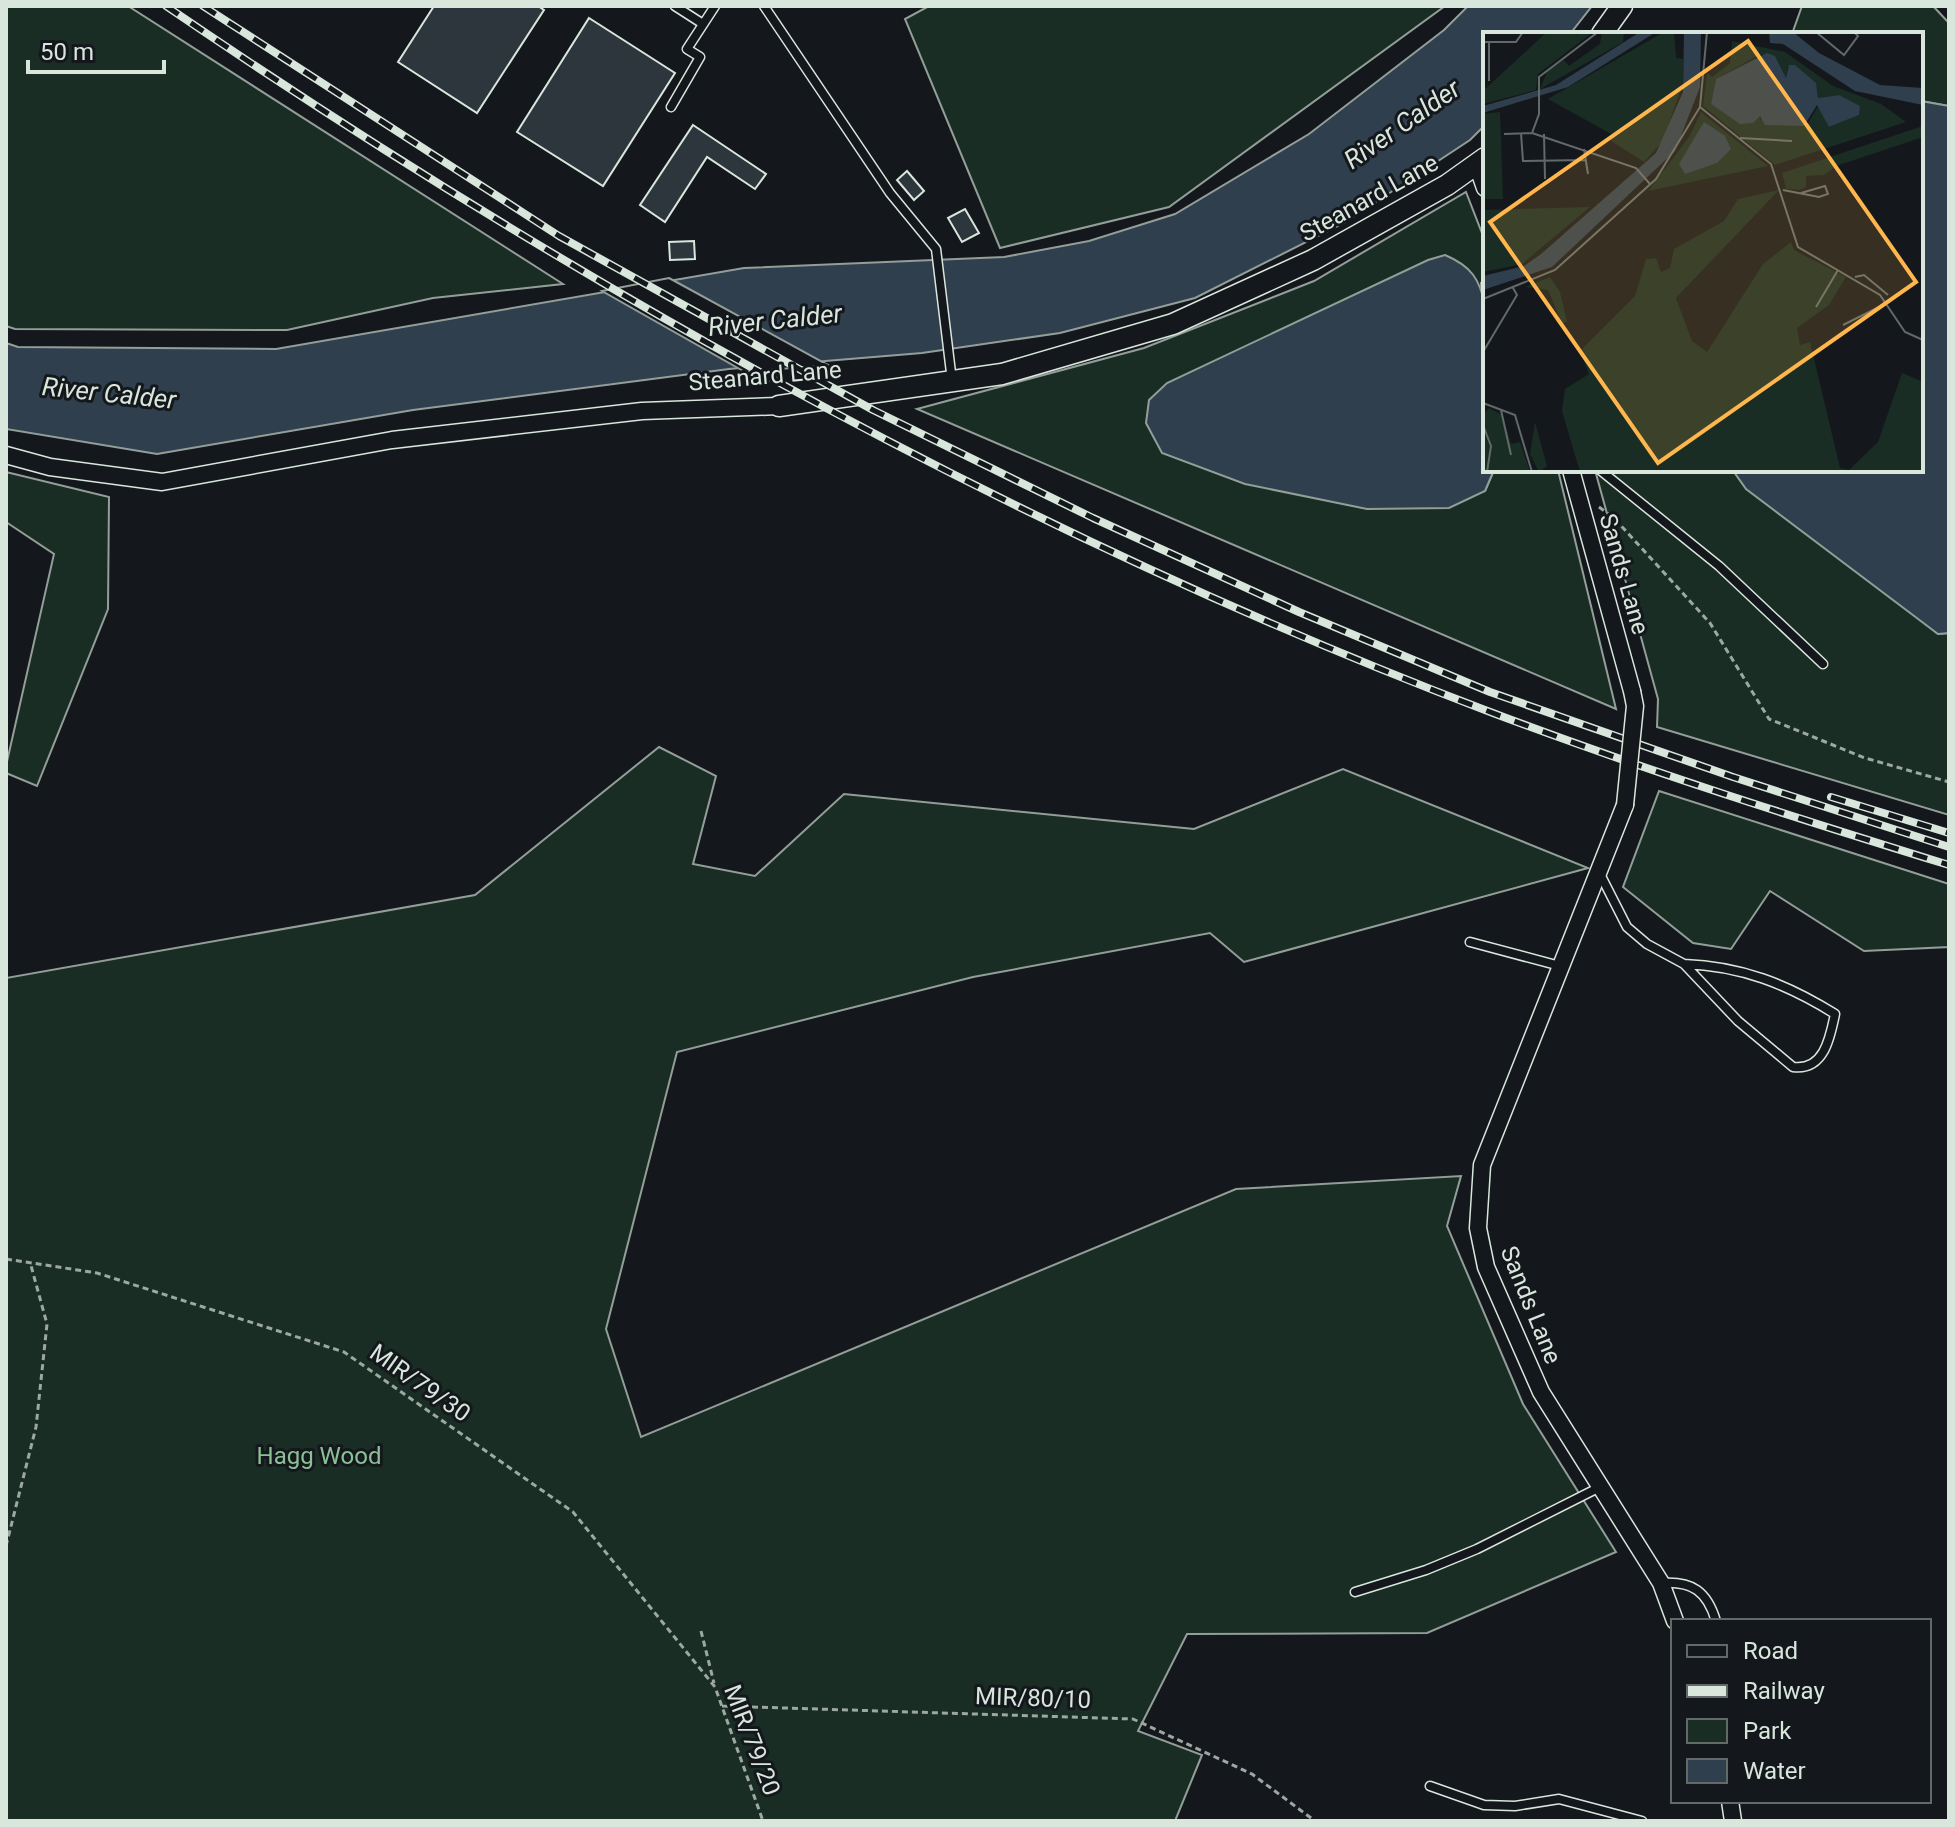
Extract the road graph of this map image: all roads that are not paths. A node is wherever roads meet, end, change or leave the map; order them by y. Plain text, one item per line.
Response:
1 (675, 6) edge
2 (715, 6) edge
3 (764, 6) edge
4 (1622, 6) edge
5 (703, 24) junction
6 (1603, 32) edge
7 (671, 107) dead end
8 (1481, 162) edge
9 (952, 374) junction
10 (779, 406) joint
11 (6, 455) edge
12 (1571, 472) edge
13 (1602, 472) edge
14 (1823, 664) dead end
15 (1598, 870) junction
16 (1470, 942) dead end
17 (1684, 964) junction
18 (1560, 966) junction
19 (1601, 1486) junction
20 (1661, 1583) junction
21 (1355, 1592) dead end
22 (1674, 1619) edge
23 (1715, 1619) edge
24 (1430, 1786) dead end
25 (1642, 1821) edge

1 - 5 lane
2 - 5 lane
3 - 9 lane
4 - 6 street
5 - 7 lane
8 - 9 street, Steanard Lane
9 - 10 street, Steanard Lane
10 - 11 street, Steanard Lane
12 - 15 street, Sands Lane, bridge
13 - 14 lane
15 - 17 lane
15 - 18 street, Sands Lane
16 - 18 lane
17 - 17 lane
18 - 19 street, Sands Lane
19 - 20 street, Sands Lane
19 - 21 lane
20 - 22 street, Sands Lane
20 - 23 lane
24 - 25 lane

